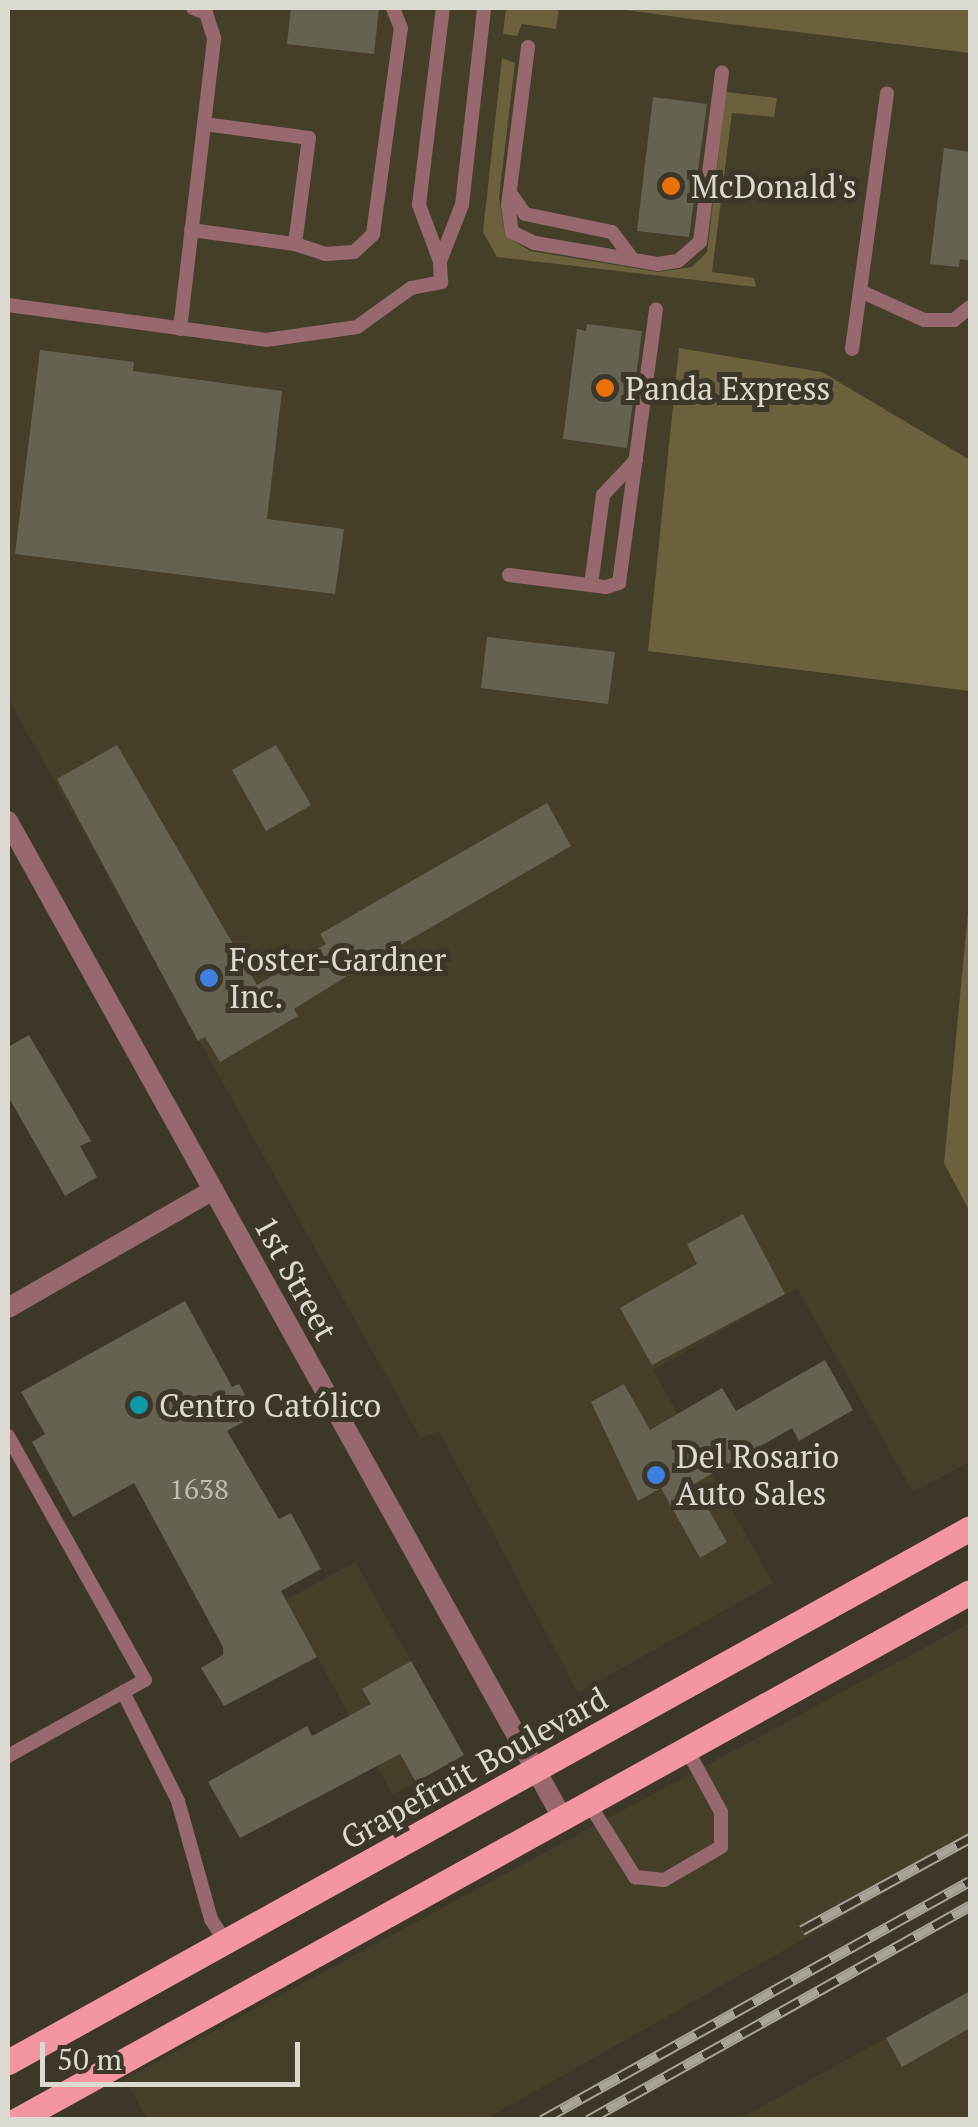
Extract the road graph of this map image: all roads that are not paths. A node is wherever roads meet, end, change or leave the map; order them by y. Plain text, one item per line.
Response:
1 (195, 8) edge
2 (393, 8) edge
3 (443, 8) edge
4 (484, 8) edge
5 (528, 48) dead end
6 (722, 72) dead end
7 (887, 94) dead end
8 (204, 124) junction
9 (510, 188) junction
10 (191, 230) junction
11 (295, 244) junction
12 (632, 259) junction
13 (440, 261) junction
14 (860, 291) junction
15 (8, 305) edge
16 (970, 307) edge
17 (656, 309) dead end
18 (180, 329) junction
19 (852, 349) dead end
20 (636, 460) junction
21 (510, 575) dead end
22 (591, 585) junction
23 (8, 821) edge
24 (212, 1190) junction
25 (8, 1308) edge
26 (8, 1436) edge
27 (970, 1528) edge
28 (970, 1592) edge
29 (123, 1692) junction
30 (686, 1748) junction
31 (8, 1756) edge
32 (535, 1767) junction
33 (588, 1802) junction
34 (562, 1817) junction
35 (226, 1942) junction
36 (10, 2054) edge
37 (17, 2120) edge

1 - 8 lane
2 - 11 lane
3 - 13 lane
4 - 13 lane
5 - 9 lane
6 - 12 lane
7 - 14 lane
8 - 10 lane
8 - 11 lane
9 - 12 lane
9 - 12 lane
10 - 11 lane
10 - 18 lane
13 - 18 lane
14 - 16 lane
14 - 19 lane
15 - 18 lane
17 - 20 lane
20 - 22 lane
20 - 22 lane
21 - 22 lane
23 - 24 street, 1st Street
24 - 25 street
24 - 32 street, 1st Street
26 - 29 lane
27 - 32 main road, Grapefruit Boulevard
28 - 30 main road
29 - 31 lane
29 - 35 lane
30 - 33 main road
30 - 33 lane
32 - 34 street, 1st Street
32 - 35 main road, Grapefruit Boulevard
33 - 34 main road
34 - 37 main road
35 - 36 main road, Grapefruit Boulevard

